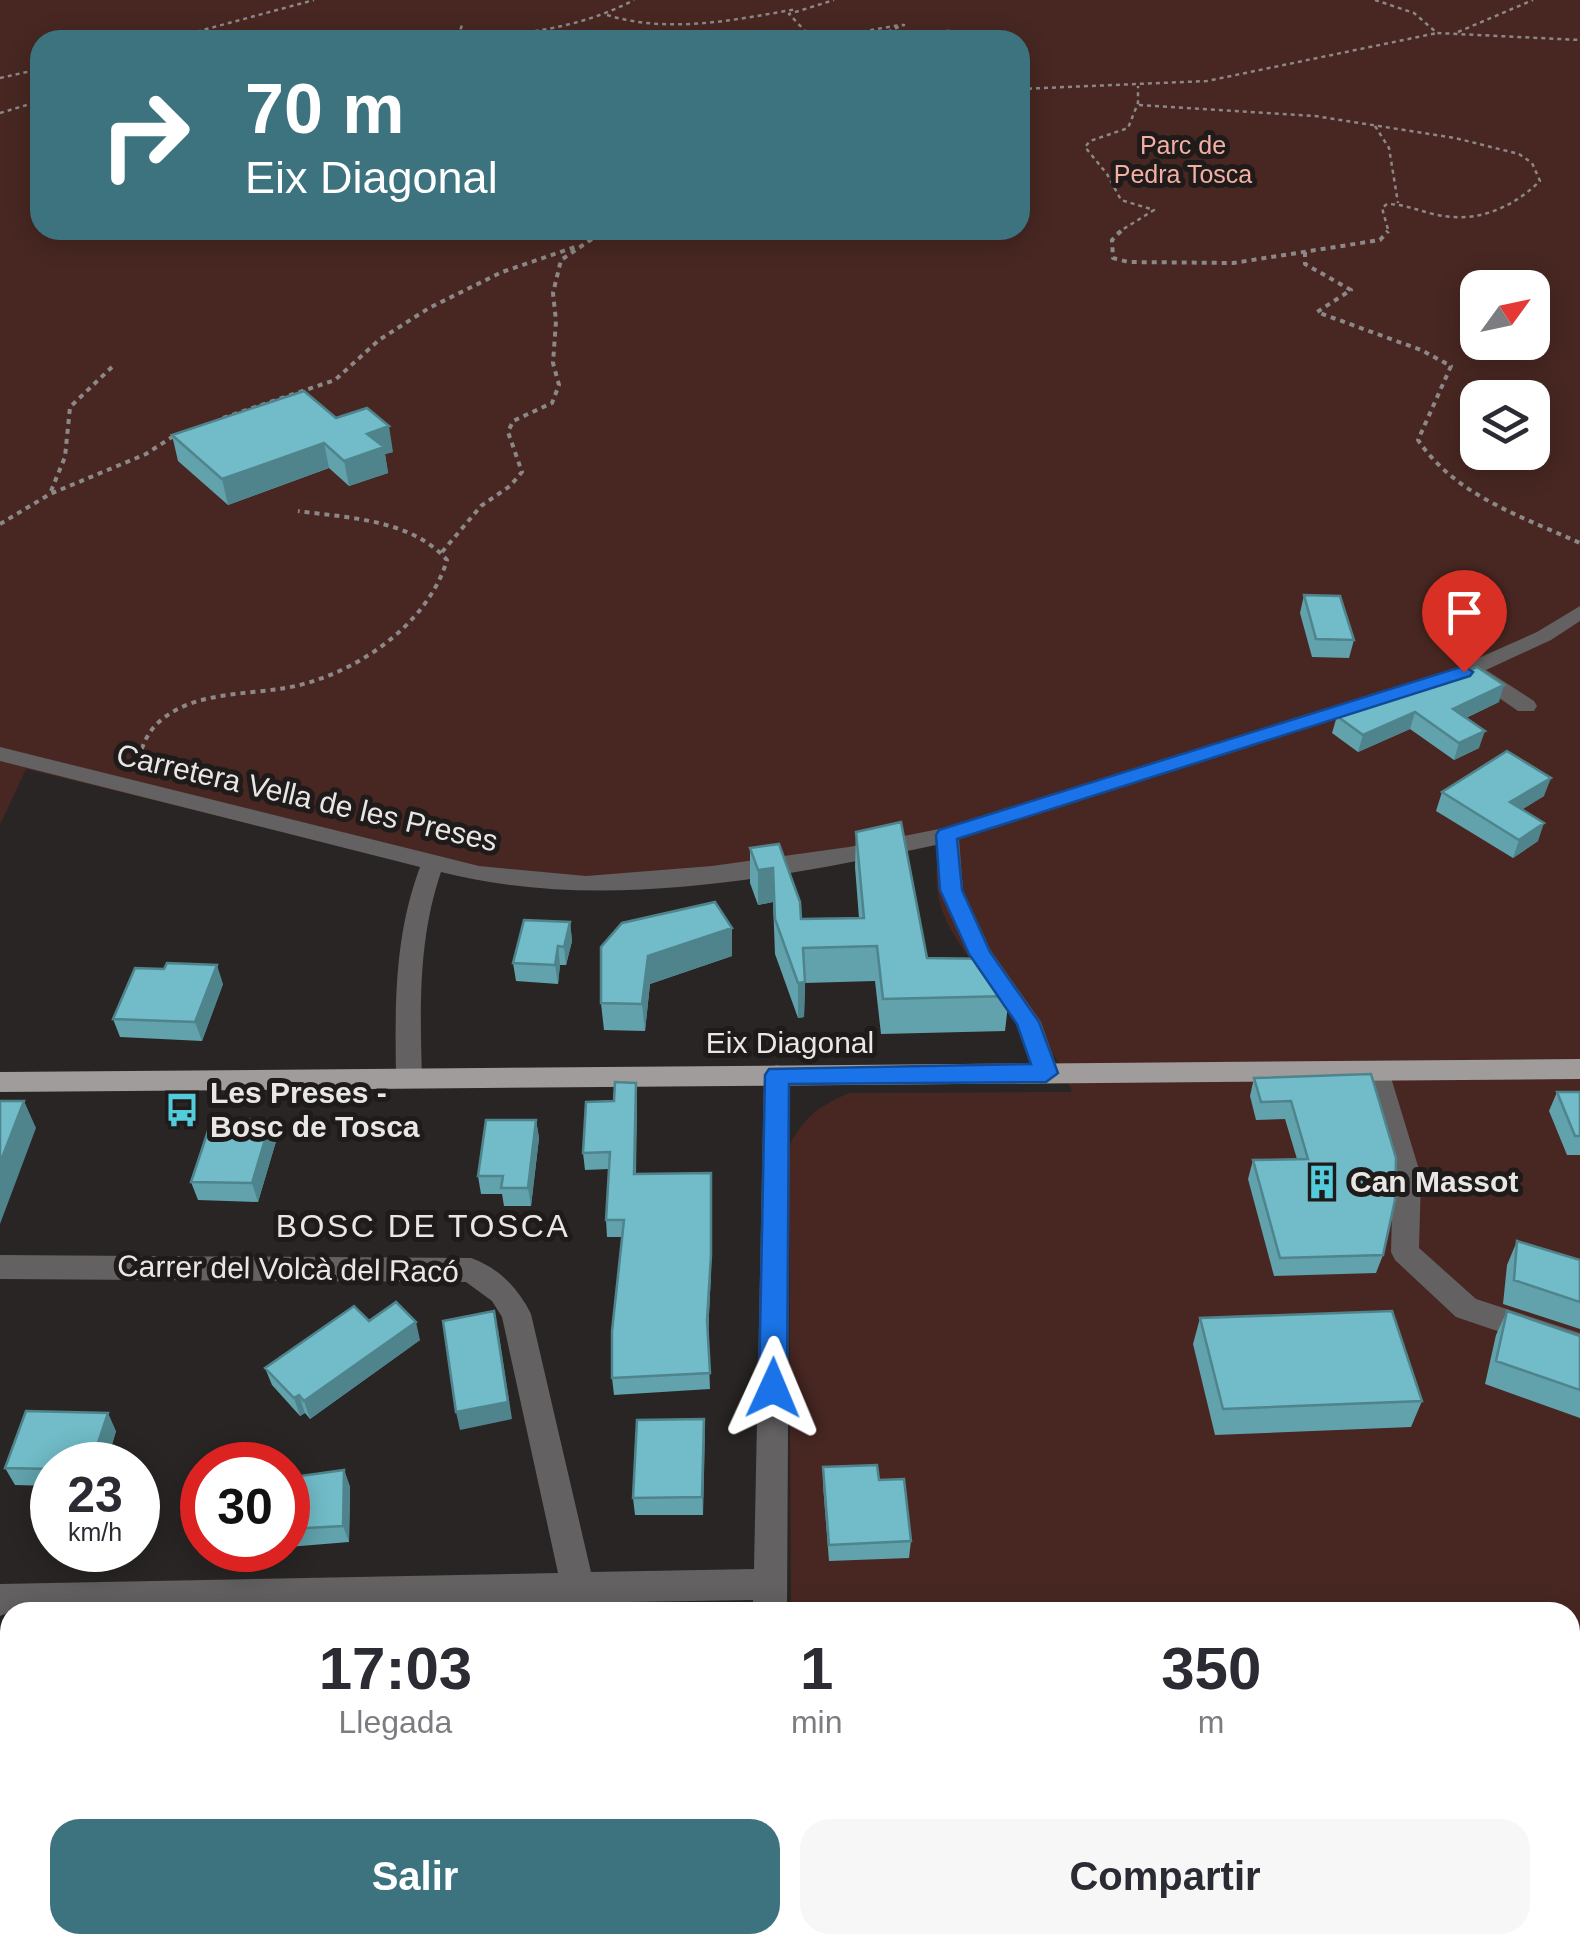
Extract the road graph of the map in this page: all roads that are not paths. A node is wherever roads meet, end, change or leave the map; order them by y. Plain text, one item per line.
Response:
1 (1580, 612) edge
2 (1470, 669) junction
3 (1526, 706) dead end
4 (0, 754) edge
5 (946, 835) junction
6 (433, 862) junction
7 (1376, 1070) junction
8 (1580, 1070) edge
9 (1046, 1073) junction
10 (777, 1075) junction
11 (410, 1078) junction
12 (0, 1082) edge
13 (0, 1266) edge
14 (1580, 1346) edge
15 (578, 1588) junction
16 (770, 1598) edge
17 (0, 1600) edge

1 - 2 street, Carretera Vella de les Preses
2 - 3 street
2 - 5 street, Carretera Vella de les Preses
4 - 6 street, Carretera Vella de les Preses
5 - 6 street, Carretera Vella de les Preses
5 - 9 street
6 - 11 street
7 - 8 main road, Eix Diagonal
7 - 9 main road, Eix Diagonal
7 - 14 street
9 - 10 main road, Eix Diagonal
10 - 11 main road, Eix Diagonal
10 - 16 street
11 - 12 main road, Eix Diagonal
13 - 15 street, Carrer del Volcà del Racó
15 - 16 street
15 - 17 street

